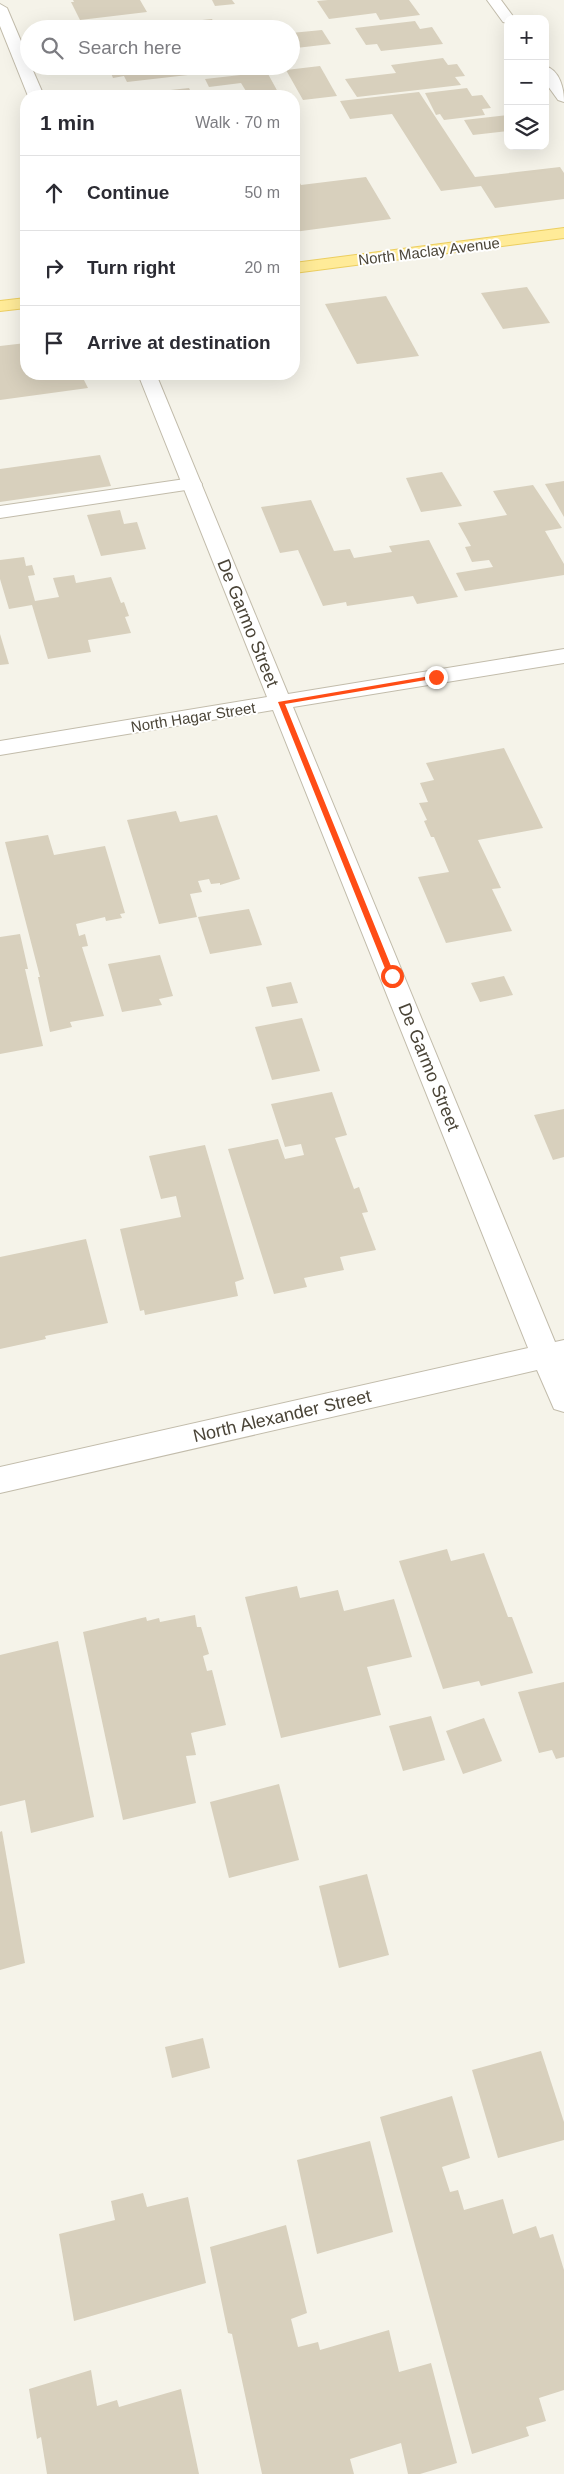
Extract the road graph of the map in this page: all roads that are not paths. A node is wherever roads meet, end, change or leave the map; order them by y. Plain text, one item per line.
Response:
1 (494, 0) edge
2 (0, 8) edge
3 (504, 15) edge
4 (20, 57) edge
5 (27, 75) edge
6 (549, 76) edge
7 (34, 90) edge
8 (564, 96) edge
9 (564, 233) edge
10 (300, 267) edge
11 (20, 304) edge
12 (0, 306) edge
13 (149, 380) edge
14 (192, 484) junction
15 (0, 512) edge
16 (564, 656) edge
17 (281, 702) junction
18 (0, 748) edge
19 (555, 1354) edge
20 (564, 1400) edge
21 (0, 1480) edge

1 - 3 street
2 - 4 street
5 - 7 street
6 - 8 street
9 - 10 main road, North Maclay Avenue
11 - 12 main road
13 - 14 street, De Garmo Street
14 - 15 street
14 - 17 street, De Garmo Street
16 - 17 street, North Hagar Street
17 - 18 street, North Hagar Street
17 - 19 street, De Garmo Street
19 - 20 street, De Garmo Street
19 - 21 street, North Alexander Street

